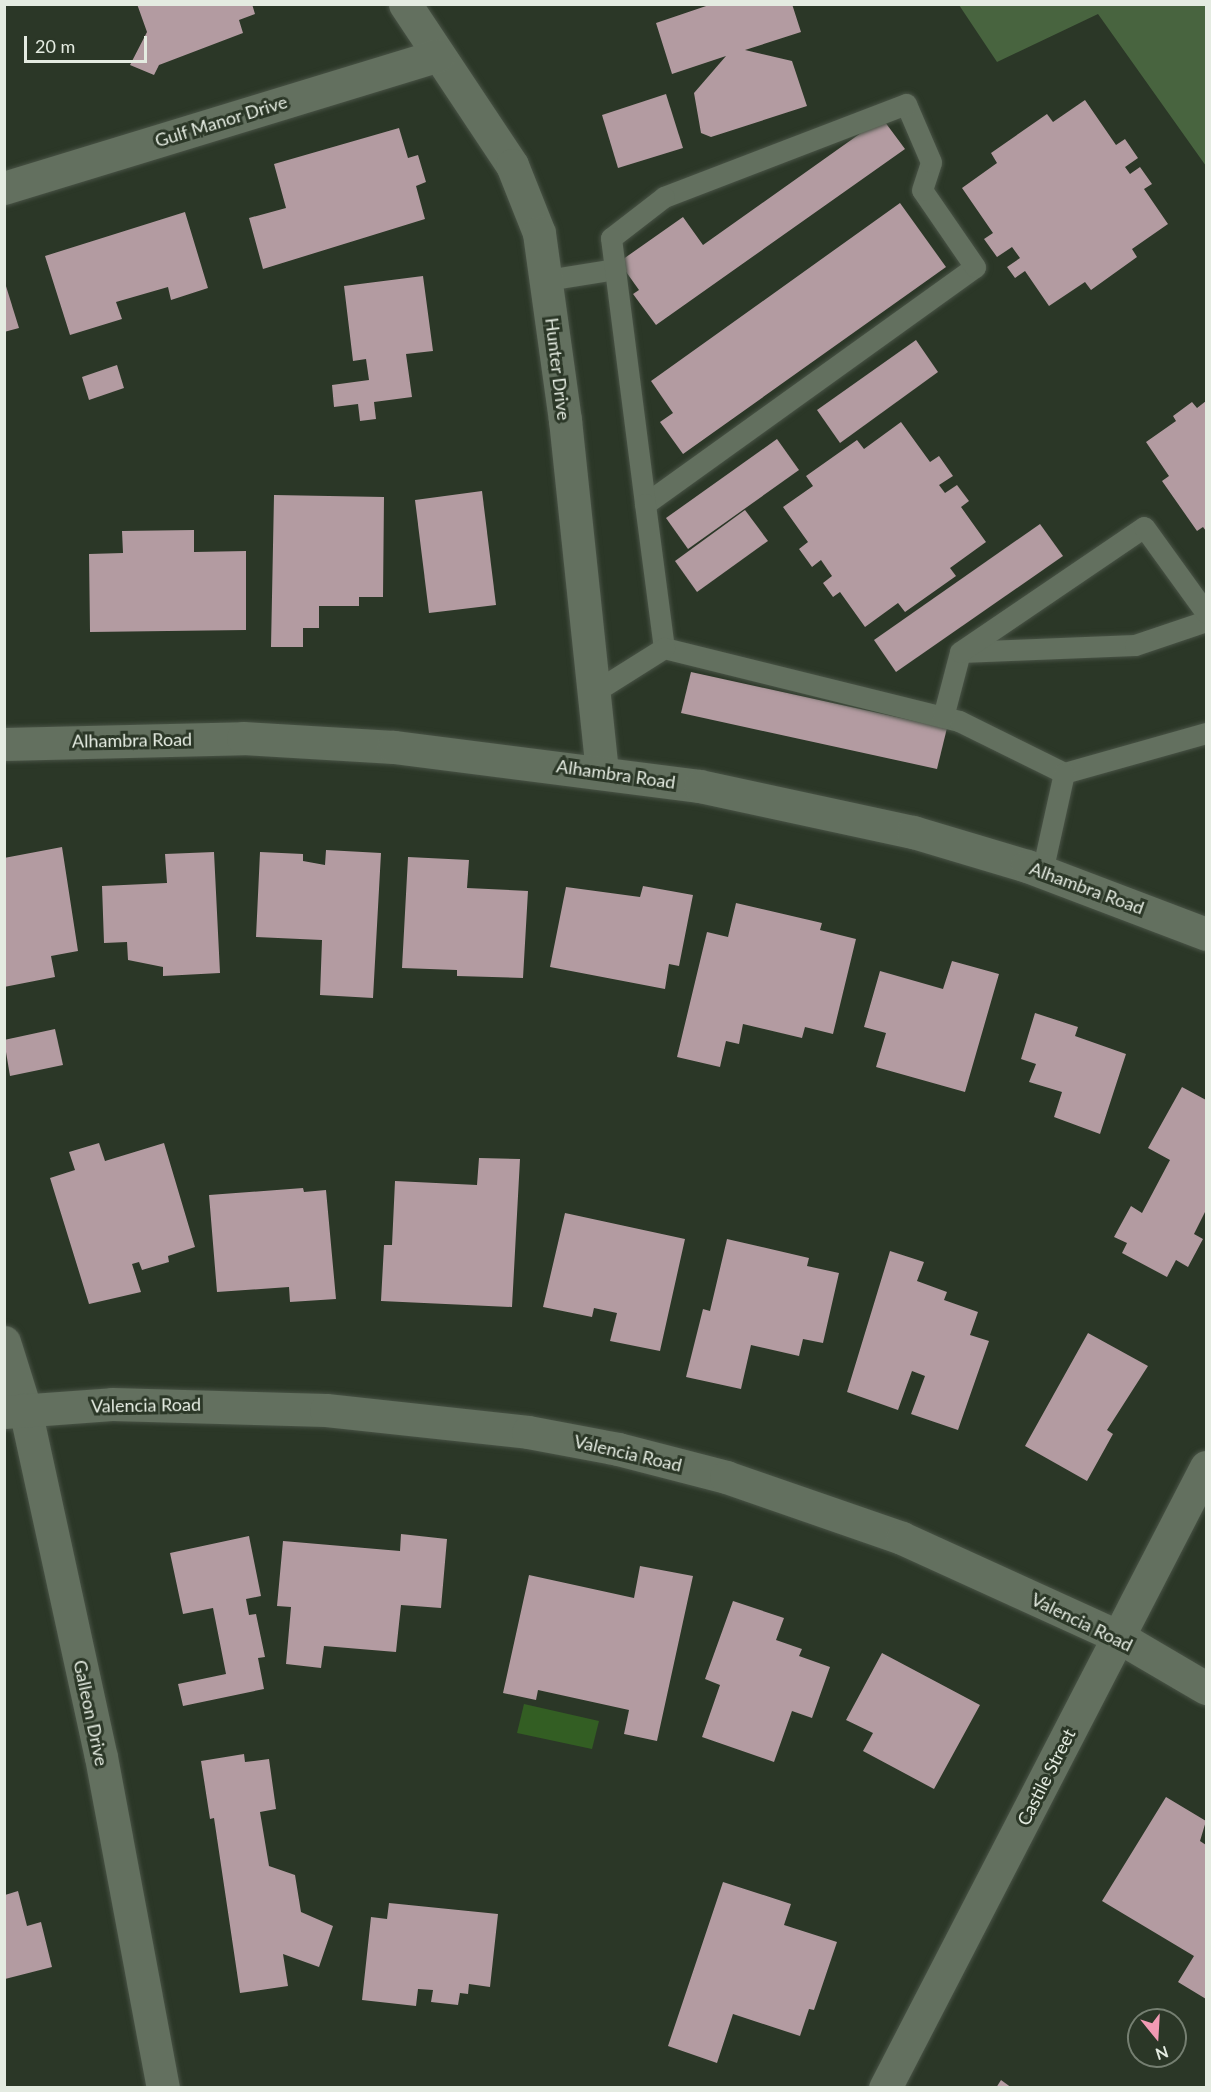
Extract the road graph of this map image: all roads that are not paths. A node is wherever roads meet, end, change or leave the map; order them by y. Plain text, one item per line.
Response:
1 (405, 4) edge
2 (438, 55) junction
3 (4, 188) edge
4 (615, 269) junction
5 (547, 280) junction
6 (645, 504) junction
7 (1206, 613) edge
8 (1206, 621) edge
9 (664, 648) junction
10 (960, 652) junction
11 (594, 692) junction
12 (943, 717) junction
13 (1206, 732) edge
14 (4, 744) edge
15 (602, 771) junction
16 (1064, 773) junction
17 (1042, 872) junction
18 (1206, 934) edge
19 (4, 1342) edge
20 (15, 1411) edge
21 (1206, 1467) edge
22 (1119, 1637) junction
23 (1206, 1689) edge
24 (164, 2088) edge
25 (885, 2088) edge

1 - 2 street, Hunter Drive
2 - 3 street, Gulf Manor Drive
2 - 5 street, Hunter Drive
4 - 5 lane
4 - 6 lane
4 - 6 lane
5 - 11 street, Hunter Drive
6 - 9 lane
7 - 10 lane
8 - 10 lane
9 - 11 lane
9 - 12 lane
10 - 12 lane
11 - 15 street, Hunter Drive
12 - 16 lane
13 - 16 lane
14 - 15 street, Alhambra Road
15 - 17 street, Alhambra Road
16 - 17 lane
17 - 18 street, Alhambra Road
19 - 20 street, Galleon Drive
20 - 22 street, Valencia Road
20 - 24 street, Galleon Drive
21 - 22 street, Castile Street
22 - 23 street, Valencia Road
22 - 25 street, Castile Street

